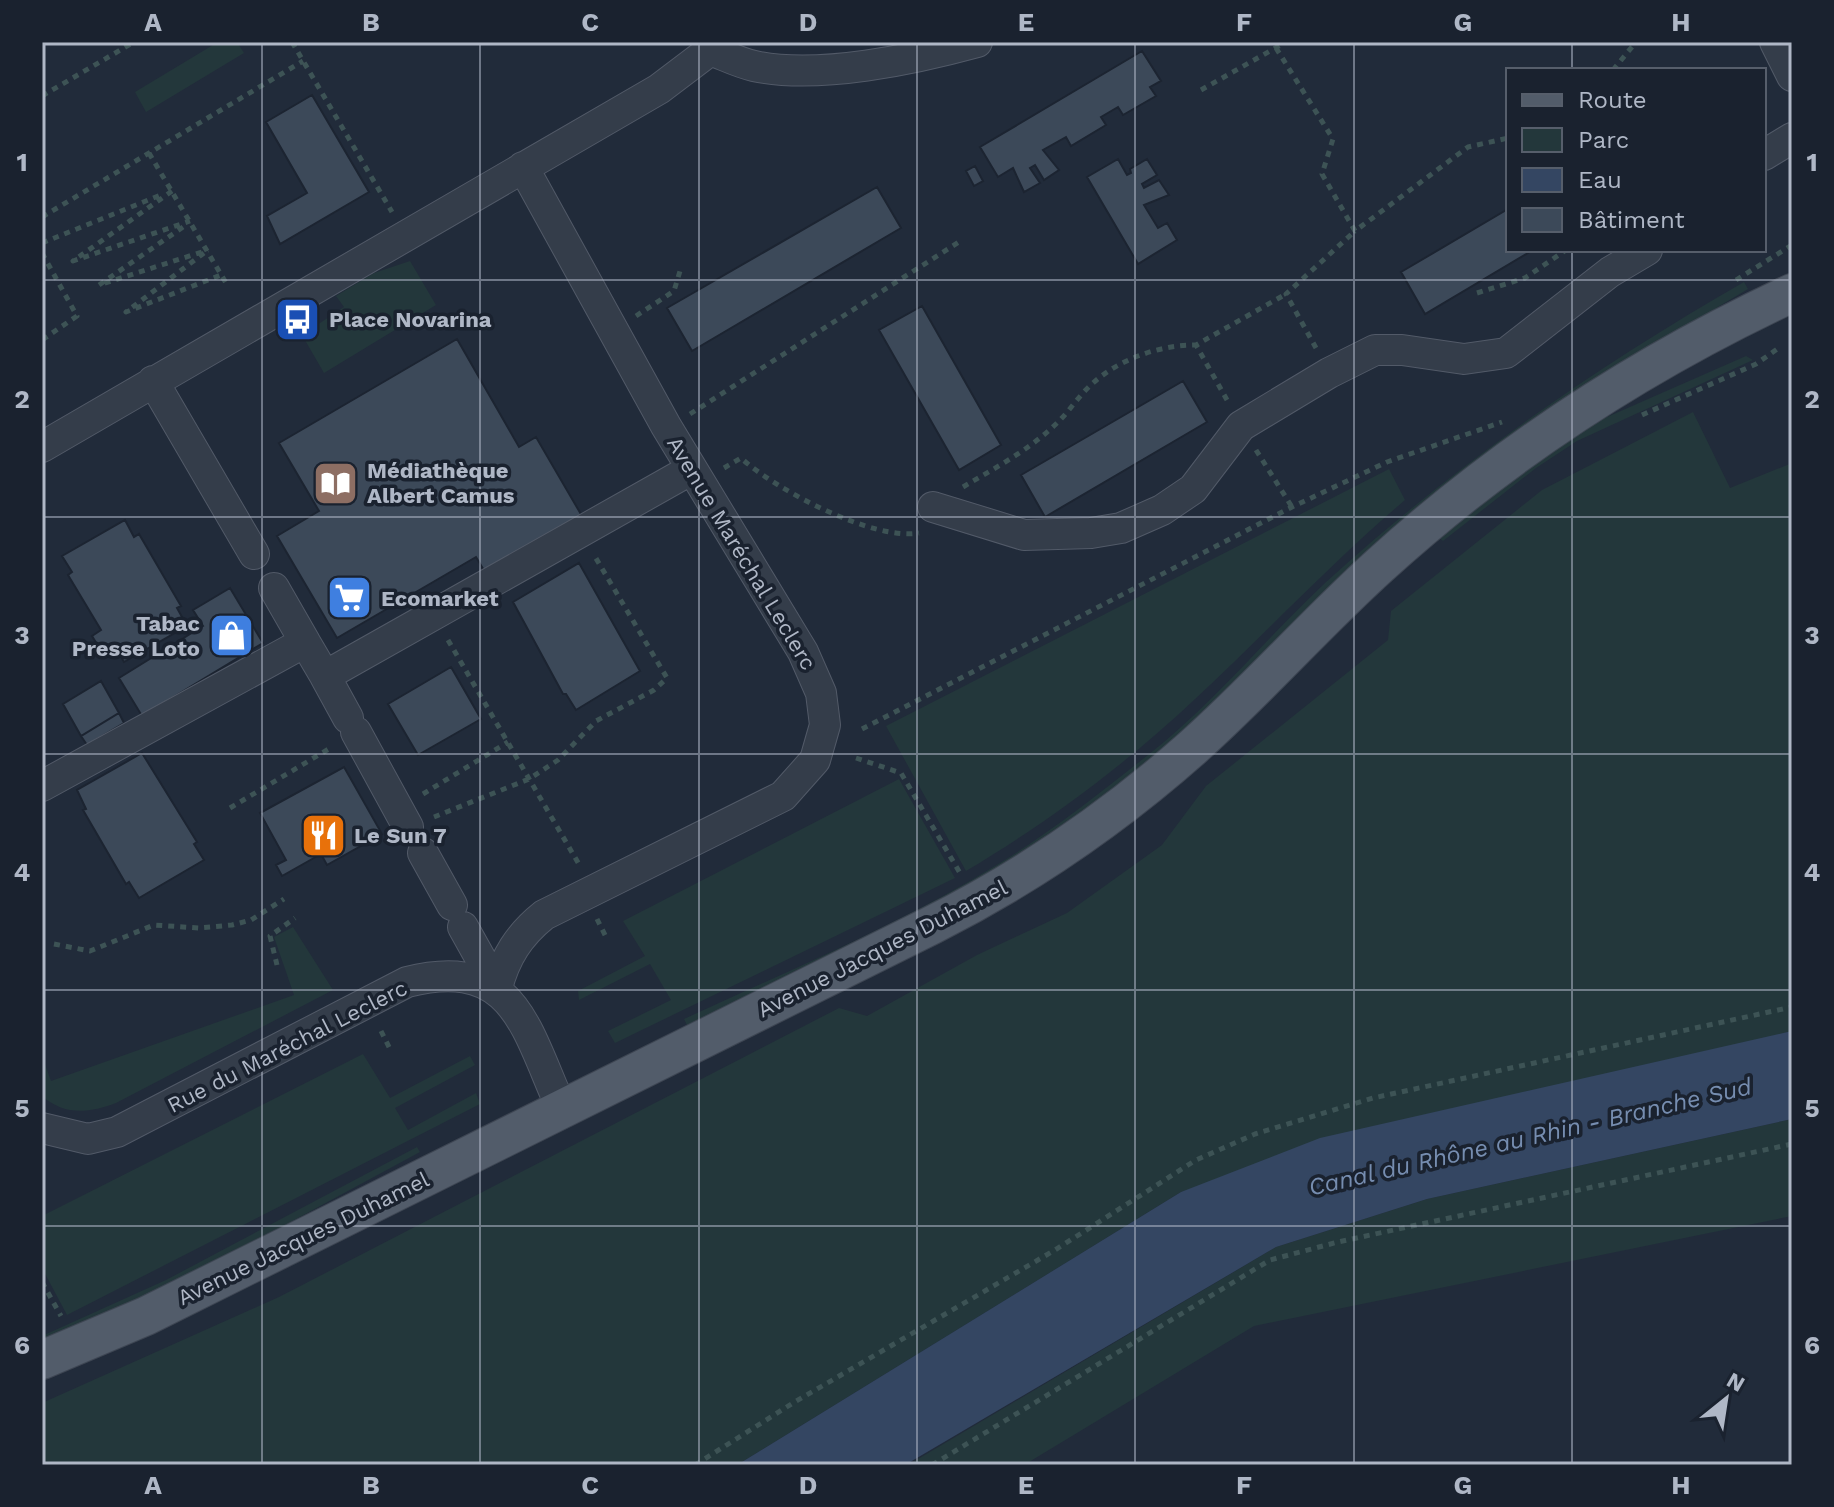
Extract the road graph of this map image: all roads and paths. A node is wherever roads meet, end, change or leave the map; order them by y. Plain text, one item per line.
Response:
1 (134, 42) edge
2 (292, 42) edge
3 (862, 42) edge
4 (977, 42) edge
5 (1286, 42) edge
6 (1636, 42) edge
7 (1775, 42) edge
8 (717, 47) edge
9 (1276, 48) junction
10 (909, 57) junction
11 (303, 61) junction
12 (1615, 68) edge
13 (1792, 76) edge
14 (1201, 90) dead end
15 (42, 96) edge
16 (1506, 138) edge
17 (1792, 138) edge
18 (149, 153) junction
19 (1766, 154) edge
20 (523, 167) junction
21 (172, 191) junction
22 (42, 217) edge
23 (396, 220) dead end
24 (190, 221) junction
25 (1355, 231) junction
26 (962, 240) dead end
27 (42, 243) edge
28 (1792, 245) edge
29 (208, 250) junction
30 (1563, 252) edge
31 (1644, 252) edge
32 (42, 253) edge
33 (680, 271) dead end
34 (221, 275) junction
35 (226, 283) dead end
36 (1724, 286) dead end
37 (1477, 293) dead end
38 (1792, 293) edge
39 (614, 331) junction
40 (42, 340) edge
41 (1196, 345) dead end
42 (1329, 373) junction
43 (153, 381) junction
44 (691, 413) dead end
45 (1480, 441) dead end
46 (42, 447) edge
47 (724, 468) dead end
48 (692, 469) junction
49 (933, 507) junction
50 (581, 533) junction
51 (254, 554) dead end
52 (274, 588) dead end
53 (433, 616) junction
54 (305, 642) junction
55 (325, 676) junction
56 (352, 725) junction
57 (862, 729) dead end
58 (508, 742) junction
59 (856, 758) dead end
60 (529, 779) junction
61 (42, 786) edge
62 (230, 808) dead end
63 (410, 830) junction
64 (583, 871) dead end
65 (964, 879) dead end
66 (284, 899) dead end
67 (594, 914) dead end
68 (295, 918) dead end
69 (607, 939) dead end
70 (54, 944) dead end
71 (277, 965) dead end
72 (497, 988) junction
73 (1792, 1007) edge
74 (381, 1031) dead end
75 (390, 1049) dead end
76 (561, 1107) junction
77 (42, 1128) edge
78 (1792, 1144) edge
79 (42, 1360) edge
80 (695, 1465) edge
81 (932, 1465) edge

1 - 15 path
2 - 11 path
3 - 10 street
4 - 10 street
5 - 9 path
6 - 12 path
7 - 13 street
8 - 10 street
8 - 20 street
9 - 14 path
9 - 25 path
11 - 18 path
11 - 23 path
16 - 25 path
17 - 19 street
18 - 21 path
18 - 22 path
20 - 39 street, Avenue Maréchal Leclerc
20 - 43 street
21 - 24 path
21 - 24 path
21 - 27 path
24 - 29 path
24 - 29 path
25 - 42 path
26 - 44 path
28 - 36 path
29 - 34 path
29 - 34 path
30 - 37 path
31 - 42 street
32 - 40 path
33 - 39 path
34 - 35 path
38 - 76 main road, Avenue Jacques Duhamel
39 - 48 street, Avenue Maréchal Leclerc
41 - 49 path
42 - 49 street
43 - 46 street
43 - 51 street
45 - 57 path
47 - 49 path
48 - 50 street
48 - 72 street, Avenue Maréchal Leclerc
50 - 53 street
50 - 60 path
52 - 54 street
53 - 55 street
53 - 58 path
54 - 55 street
54 - 61 street
55 - 56 street
56 - 62 path
56 - 63 street
58 - 60 path
58 - 63 path
59 - 65 path
60 - 63 path
60 - 64 path
63 - 72 street
66 - 70 path
67 - 69 path
68 - 71 path
72 - 76 street
72 - 77 street, Rue du Maréchal Leclerc
73 - 80 path
74 - 75 path
76 - 79 main road, Avenue Jacques Duhamel
78 - 81 path

